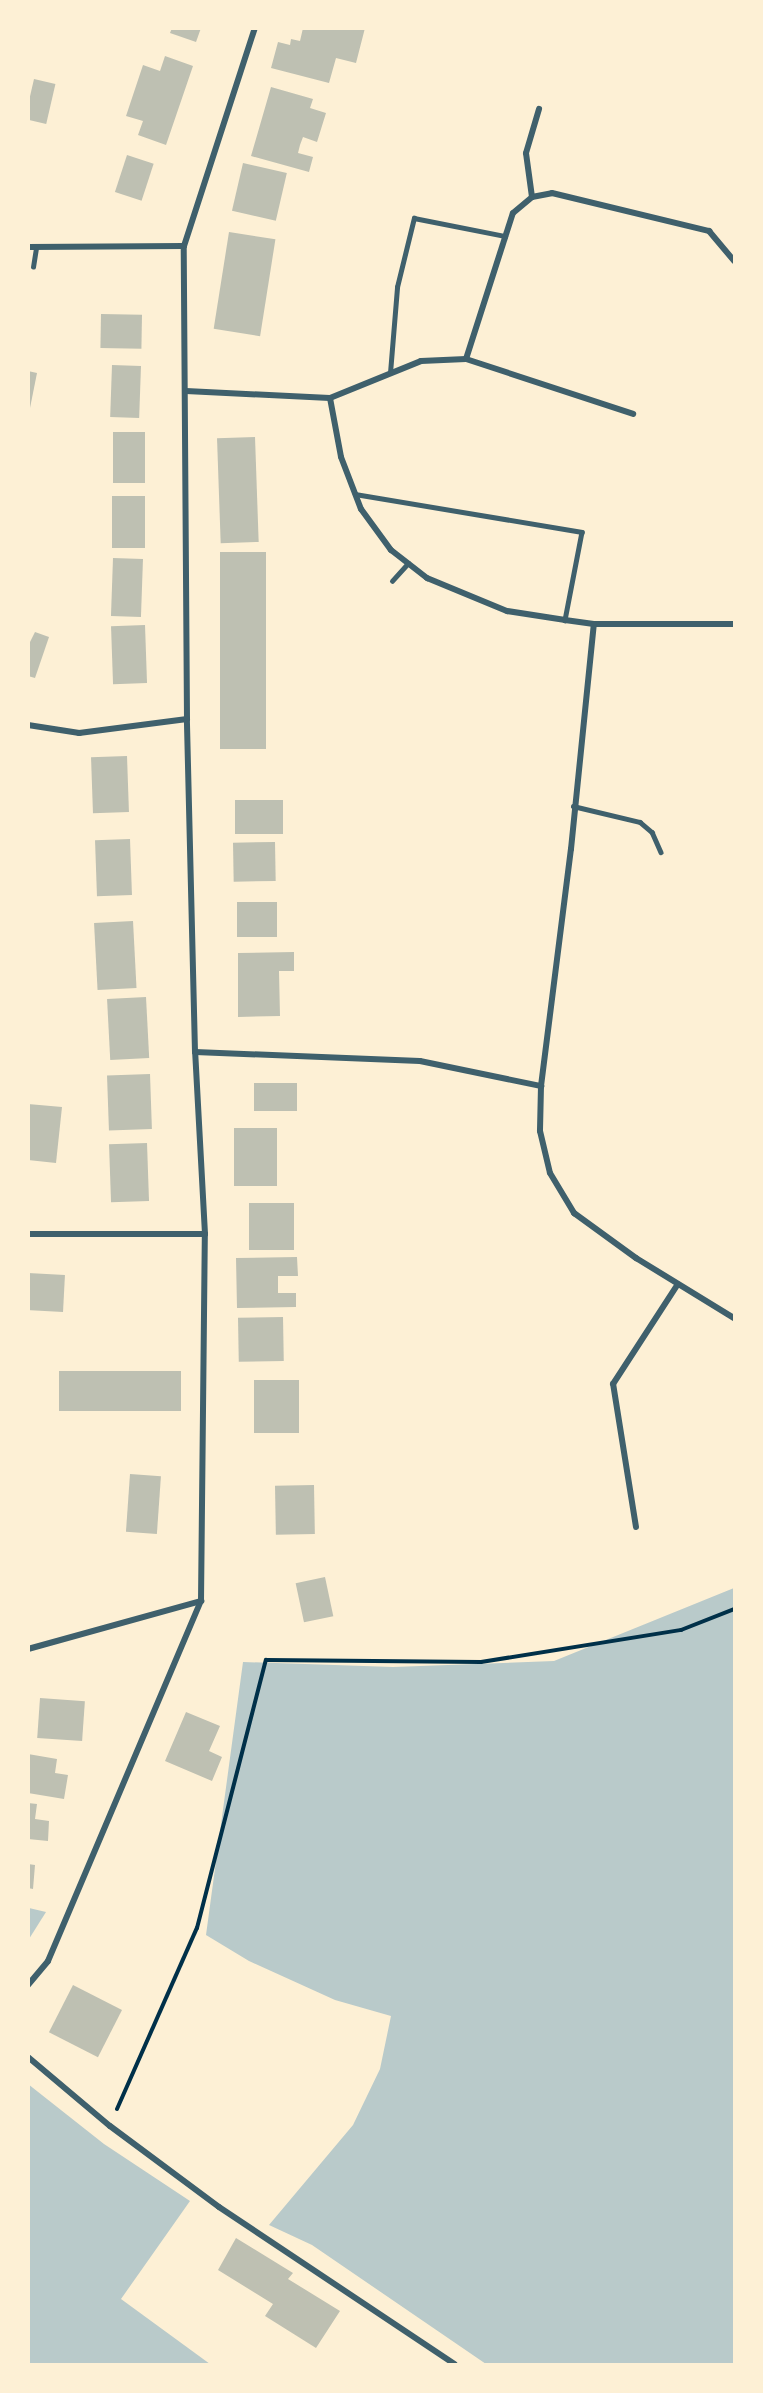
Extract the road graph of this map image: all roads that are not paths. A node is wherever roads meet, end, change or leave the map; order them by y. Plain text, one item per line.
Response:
1 (255, 28) edge
2 (539, 109) dead end
3 (532, 197) junction
4 (505, 236) junction
5 (184, 246) junction
6 (28, 248) edge
7 (36, 248) junction
8 (735, 261) edge
9 (33, 267) dead end
10 (466, 359) junction
11 (390, 373) junction
12 (186, 391) junction
13 (330, 398) junction
14 (633, 414) dead end
15 (355, 494) junction
16 (408, 563) junction
17 (392, 581) dead end
18 (565, 620) junction
19 (594, 624) junction
20 (735, 624) edge
21 (188, 719) junction
22 (28, 725) edge
23 (573, 806) junction
24 (661, 852) dead end
25 (195, 1052) junction
26 (541, 1086) junction
27 (28, 1234) edge
28 (205, 1234) junction
29 (678, 1284) junction
30 (735, 1318) edge
31 (636, 1527) dead end
32 (201, 1601) junction
33 (28, 1649) edge
34 (28, 1985) edge
35 (28, 2057) edge
36 (454, 2364) edge

1 - 5 street
2 - 3 street
3 - 4 street
3 - 8 street
4 - 10 street
4 - 11 lane
5 - 7 street
5 - 12 street
6 - 7 street
7 - 9 lane
10 - 11 street
10 - 14 street
11 - 13 street
12 - 13 street
12 - 21 street
13 - 15 street
15 - 16 street
15 - 18 lane
16 - 17 lane
16 - 18 street
18 - 19 street
19 - 20 street
19 - 23 street
21 - 22 street
21 - 25 street
23 - 24 lane
23 - 26 street
25 - 26 street
25 - 28 street
26 - 29 street
27 - 28 street
28 - 32 street
29 - 30 street
29 - 31 street
32 - 33 street
32 - 34 street
35 - 36 street

